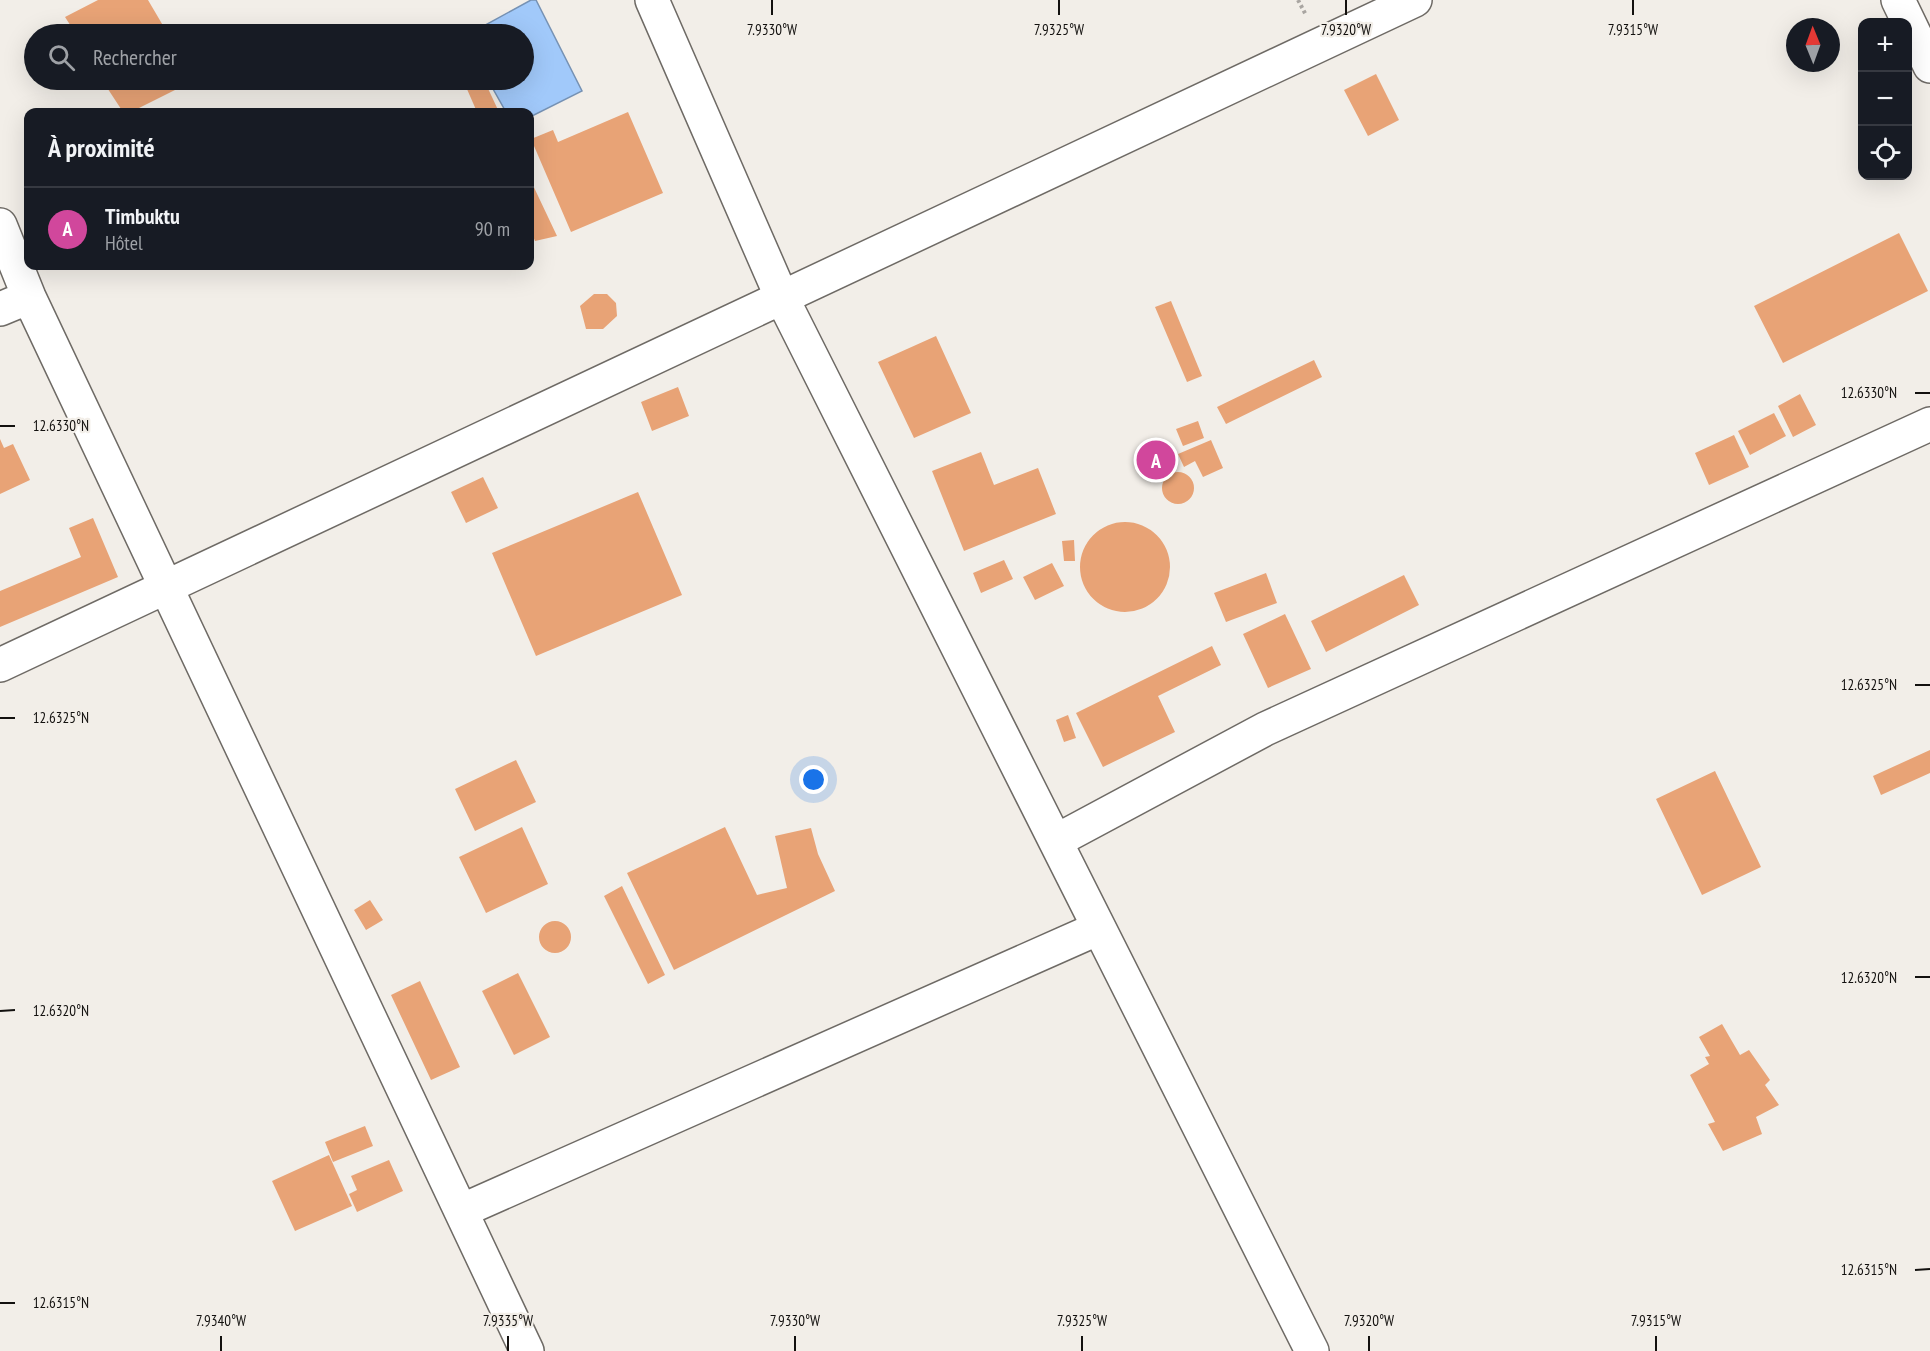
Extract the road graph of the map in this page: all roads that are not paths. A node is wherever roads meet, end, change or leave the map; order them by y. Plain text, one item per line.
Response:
1 (652, 0) edge
2 (1416, 0) edge
3 (1898, 0) edge
4 (1930, 66) edge
5 (0, 225) edge
6 (782, 298) junction
7 (14, 303) edge
8 (1930, 424) edge
9 (166, 587) junction
10 (0, 665) edge
11 (1056, 842) junction
12 (1099, 928) junction
13 (461, 1211) junction
14 (527, 1351) edge
15 (1312, 1351) edge

1 - 6 street
2 - 6 street
3 - 4 street
5 - 7 street
6 - 9 street
6 - 11 street
7 - 9 street
8 - 11 street
9 - 10 street
9 - 13 street
11 - 12 street
12 - 13 street
12 - 15 street
13 - 14 street

